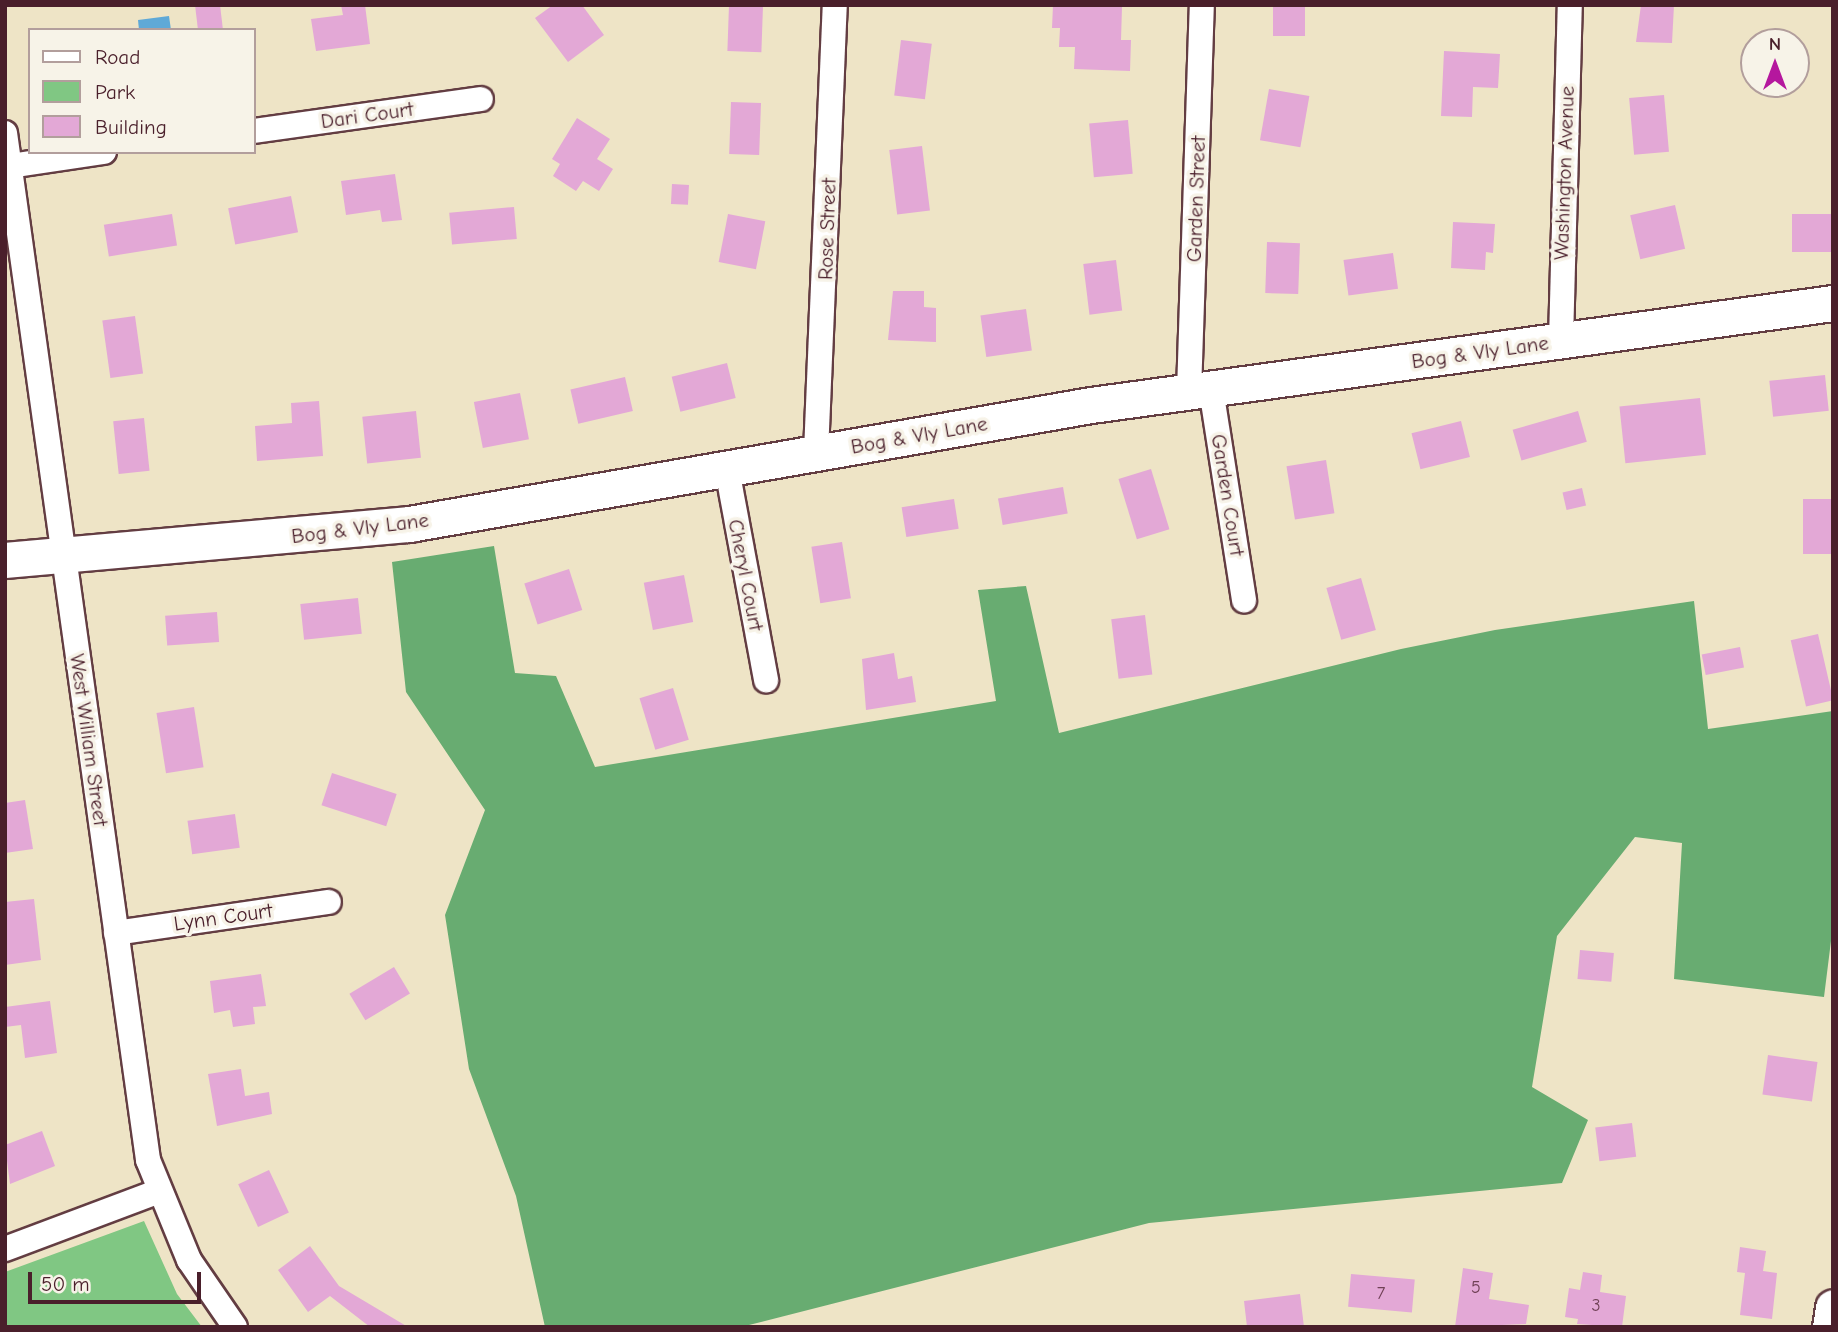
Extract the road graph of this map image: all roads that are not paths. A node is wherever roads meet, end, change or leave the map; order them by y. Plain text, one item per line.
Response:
1 (835, 5) edge
2 (1202, 5) edge
3 (1570, 5) edge
4 (481, 99) dead end
5 (256, 131) edge
6 (5, 133) edge
7 (91, 154) edge
8 (10, 166) junction
9 (1833, 303) edge
10 (1561, 341) junction
11 (1200, 391) junction
12 (816, 453) junction
13 (727, 469) junction
14 (64, 555) junction
15 (5, 560) edge
16 (1244, 600) dead end
17 (766, 680) dead end
18 (329, 902) dead end
19 (116, 933) junction
20 (159, 1191) junction
21 (5, 1250) edge
22 (1833, 1307) edge
23 (235, 1327) edge
24 (1830, 1327) edge

1 - 12 street, Rose Street
2 - 11 street, Garden Street
3 - 10 street, Washington Avenue
4 - 5 street, Dari Court
6 - 8 street, West William Street
7 - 8 street
8 - 14 street, West William Street
9 - 10 street, Bog & Vly Lane
10 - 11 street, Bog & Vly Lane
11 - 12 street, Bog & Vly Lane
11 - 16 street, Garden Court
12 - 13 street, Bog & Vly Lane
13 - 14 street, Bog & Vly Lane
13 - 17 street, Cheryl Court
14 - 15 street, Bog & Vly Lane
14 - 19 street, West William Street
18 - 19 street, Lynn Court
19 - 20 street, West William Street
20 - 21 street
20 - 23 street, West William Street
22 - 24 street

